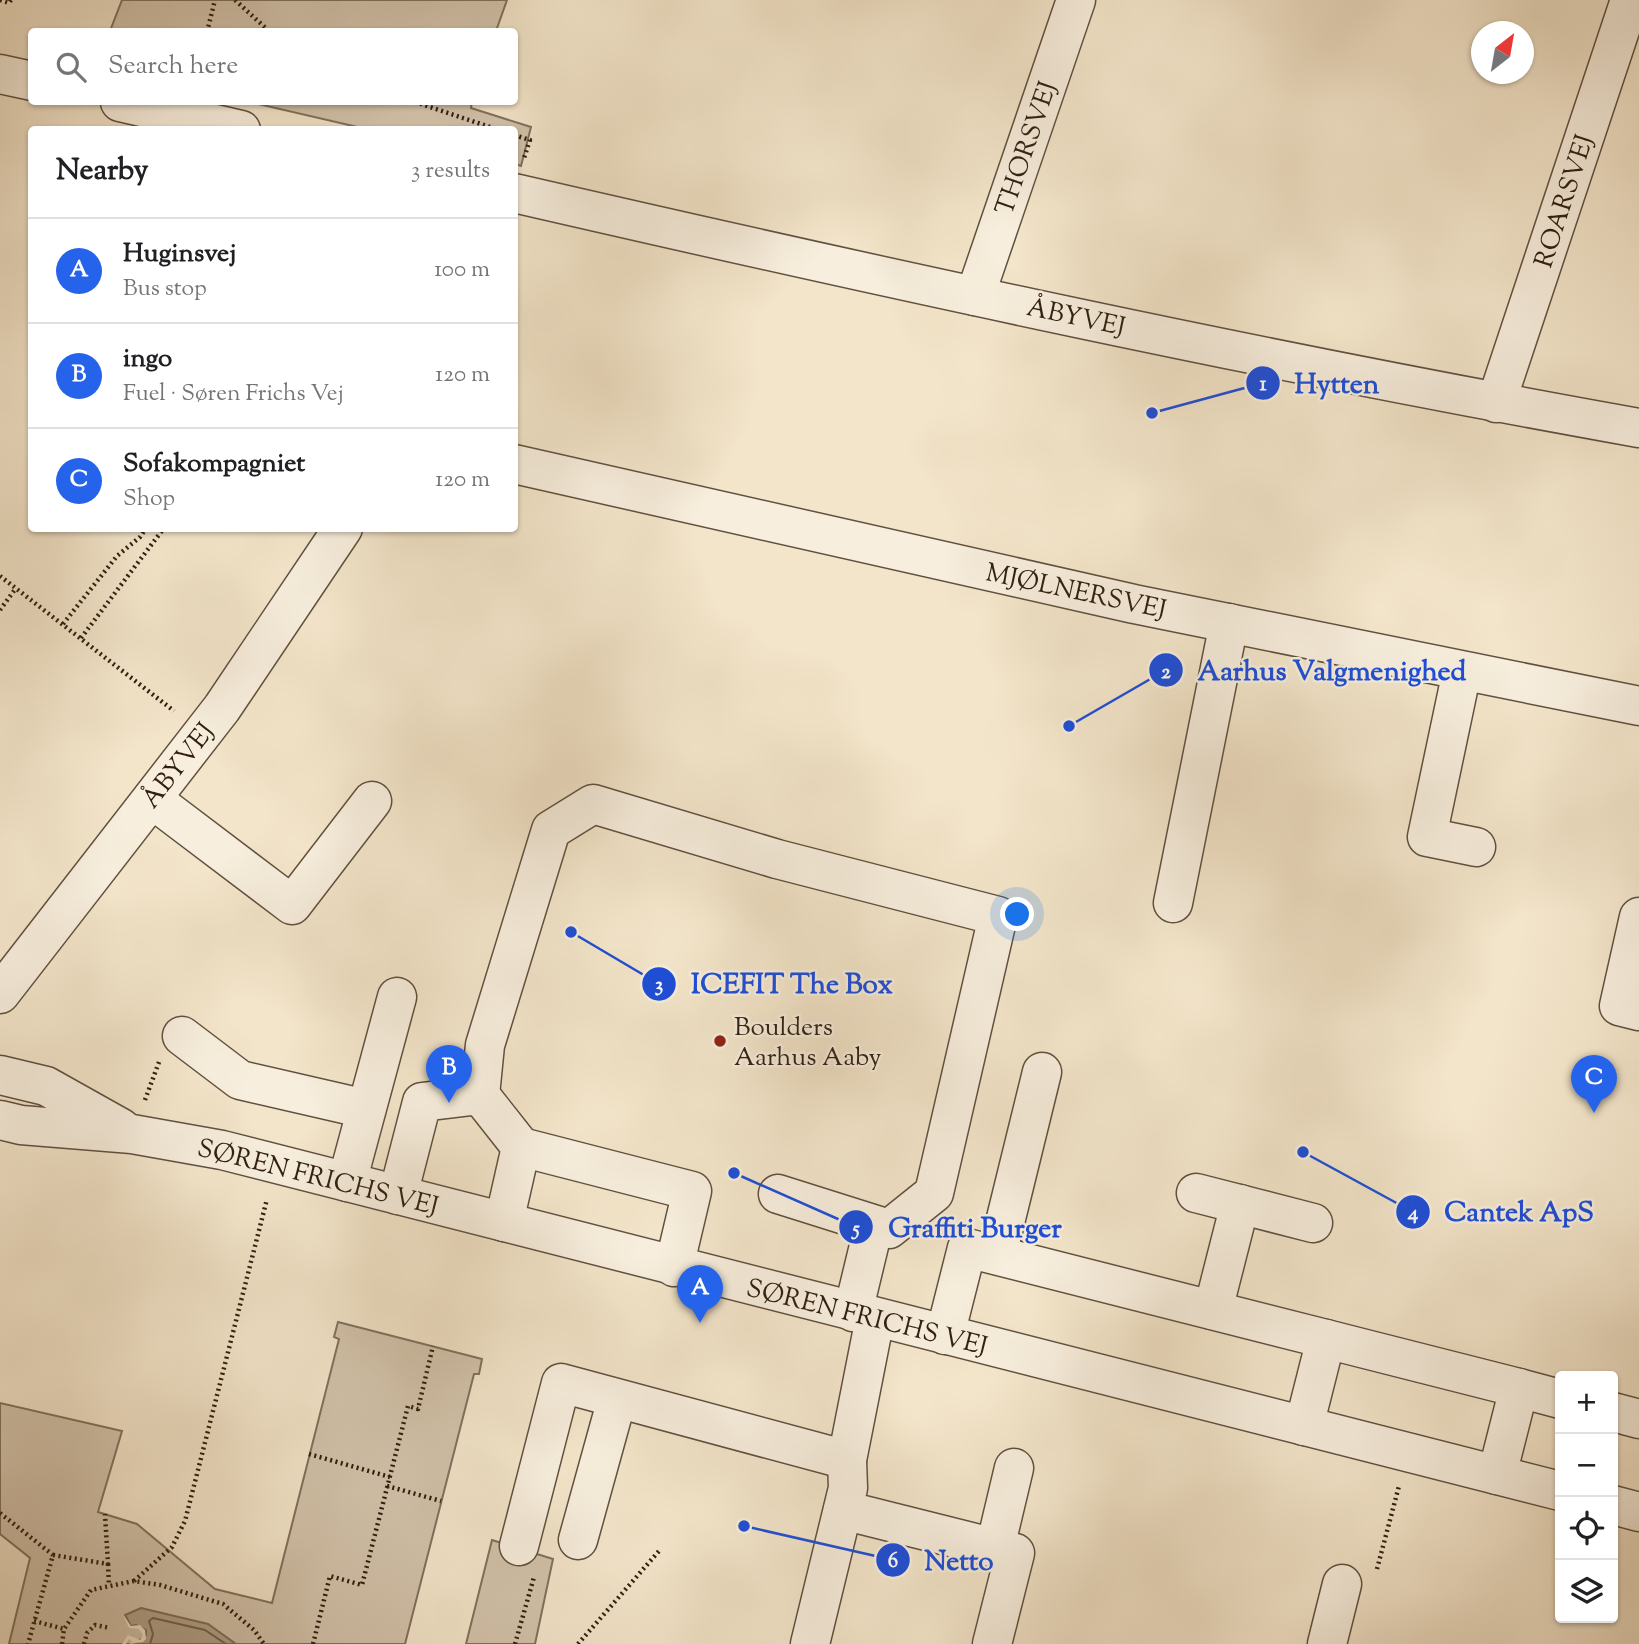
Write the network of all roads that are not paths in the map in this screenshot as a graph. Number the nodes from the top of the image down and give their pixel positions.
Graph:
1 (1076, 0) edge
2 (1630, 0) edge
3 (0, 74) edge
4 (28, 80) edge
5 (133, 105) edge
6 (224, 126) edge
7 (518, 194) edge
8 (975, 296) junction
9 (1496, 403) junction
10 (1639, 428) edge
11 (518, 465) edge
12 (340, 532) edge
13 (1229, 623) junction
14 (1462, 671) junction
15 (1639, 706) edge
16 (152, 799) junction
17 (372, 801) dead end
18 (1476, 847) dead end
19 (1173, 903) dead end
20 (1639, 917) edge
21 (0, 994) edge
22 (397, 997) dead end
23 (1639, 1010) edge
24 (182, 1036) road end
25 (1042, 1072) dead end
26 (0, 1075) edge
27 (480, 1095) junction
28 (366, 1109) junction
29 (0, 1120) edge
30 (132, 1134) junction
31 (521, 1147) junction
32 (347, 1182) junction
33 (1196, 1193) dead end
34 (778, 1194) dead end
35 (398, 1195) junction
36 (1240, 1204) junction
37 (504, 1222) junction
38 (1313, 1223) dead end
39 (874, 1224) junction
40 (996, 1255) junction
41 (674, 1267) junction
42 (1213, 1310) junction
43 (864, 1315) junction
44 (945, 1335) junction
45 (1326, 1339) junction
46 (1519, 1388) junction
47 (1555, 1398) edge
48 (617, 1399) junction
49 (1618, 1413) edge
50 (1639, 1419) edge
51 (1304, 1426) junction
52 (847, 1460) junction
53 (1014, 1468) dead end
54 (1497, 1475) junction
55 (1555, 1491) edge
56 (1618, 1506) edge
57 (843, 1510) junction
58 (1639, 1512) edge
59 (578, 1540) dead end
60 (519, 1546) dead end
61 (1005, 1551) junction
62 (1342, 1584) road end
63 (810, 1644) edge
64 (992, 1644) edge
65 (1327, 1644) edge

1 - 8 street, THORSVEJ
2 - 9 street, ROARSVEJ
3 - 4 street
5 - 6 street
7 - 8 street, ÅBYVEJ
8 - 9 street, ÅBYVEJ
9 - 10 street, ÅBYVEJ
11 - 13 street, MJØLNERSVEJ
12 - 16 street, ÅBYVEJ
13 - 14 street, MJØLNERSVEJ
13 - 19 street
14 - 15 street, MJØLNERSVEJ
14 - 18 street
16 - 17 street
16 - 21 street, ÅBYVEJ
20 - 23 street
22 - 28 street
24 - 28 street
25 - 40 street
26 - 30 street, SØREN FRICHS VEJ
27 - 31 street
27 - 35 street
27 - 39 street
28 - 32 street
29 - 30 street, SØREN FRICHS VEJ
30 - 32 street, SØREN FRICHS VEJ
31 - 37 street
31 - 41 street
32 - 35 street, SØREN FRICHS VEJ
33 - 36 street
34 - 39 street
35 - 37 street, SØREN FRICHS VEJ
36 - 38 street
36 - 42 street
37 - 41 street, SØREN FRICHS VEJ
39 - 43 street
40 - 42 street
40 - 44 street
41 - 43 street, SØREN FRICHS VEJ
42 - 45 street
43 - 44 street, SØREN FRICHS VEJ
43 - 52 street
44 - 51 street, SØREN FRICHS VEJ
45 - 46 street
45 - 51 street
46 - 47 street
46 - 54 street
48 - 52 street
48 - 59 street
48 - 60 street
49 - 50 street
51 - 54 street, SØREN FRICHS VEJ
52 - 57 street
53 - 61 street
54 - 55 street, SØREN FRICHS VEJ
56 - 58 street
57 - 61 street
57 - 63 street
61 - 64 street
62 - 65 street

